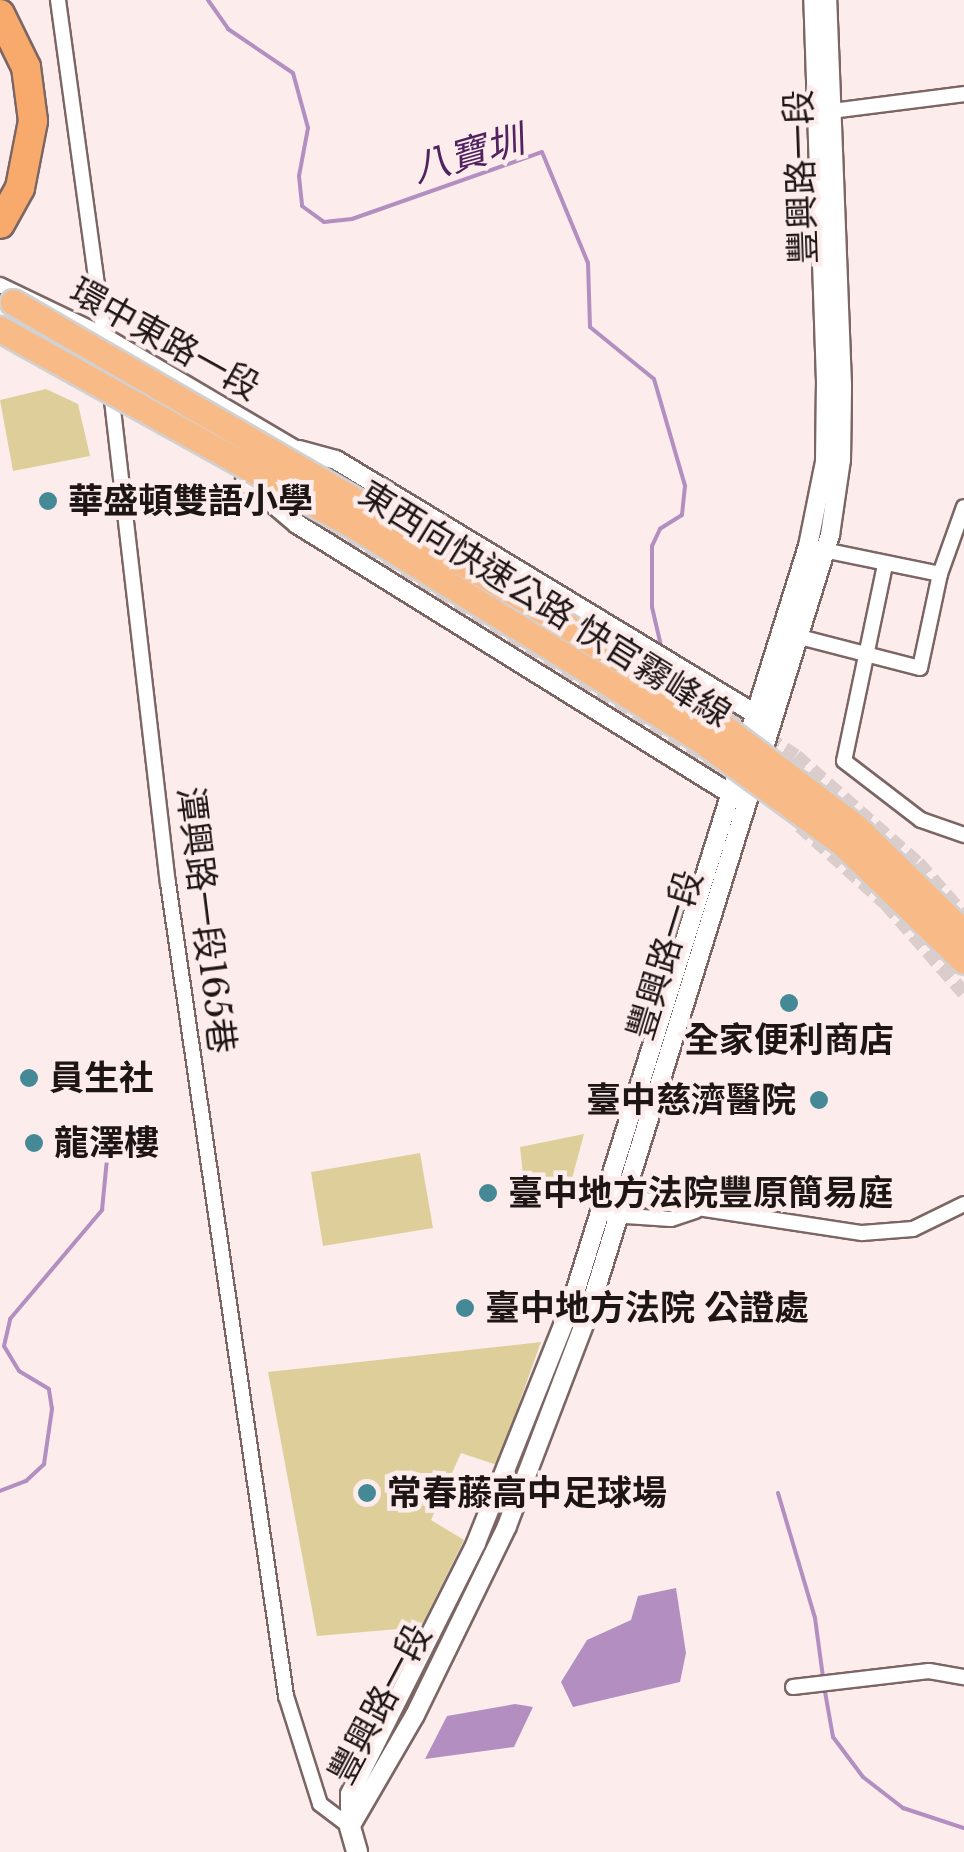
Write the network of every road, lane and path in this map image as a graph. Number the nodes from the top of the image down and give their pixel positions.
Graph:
1 (58, 0) edge
2 (814, 0) edge
3 (828, 0) edge
4 (0, 14) edge
5 (964, 94) edge
6 (824, 112) junction
7 (0, 224) edge
8 (4, 293) edge
9 (0, 329) edge
10 (104, 335) junction
11 (0, 342) edge
12 (113, 404) junction
13 (299, 450) joint
14 (245, 480) junction
15 (270, 494) tunnel mouth
16 (964, 507) edge
17 (816, 549) junction
18 (885, 565) junction
19 (940, 574) junction
20 (789, 634) junction
21 (866, 654) junction
22 (764, 719) junction
23 (738, 798) junction
24 (964, 835) edge
25 (964, 933) edge
26 (964, 961) edge
27 (614, 1195) junction
28 (964, 1204) edge
29 (696, 1211) junction
30 (609, 1214) junction
31 (964, 1677) edge
32 (792, 1687) dead end
33 (350, 1827) junction
34 (356, 1852) edge

1 - 10 street, 潭興路一段165巷
2 - 6 street, 豐興路一段
3 - 6 street, 豐興路一段
4 - 7 highway
5 - 6 street
6 - 17 street, 豐興路一段
8 - 10 street, 環中東路一段
8 - 25 highway, 東西向快速公路 快官霧峰線, bridge
9 - 26 highway, 東西向快速公路 快官霧峰線, bridge
10 - 12 street, 潭興路一段165巷
10 - 13 street, 環中東路一段
11 - 12 street
12 - 14 street
12 - 33 street, 潭興路一段165巷
13 - 22 street
14 - 15 street
14 - 23 street
16 - 19 street
17 - 18 street
17 - 20 street, 豐興路一段
18 - 19 street
18 - 21 street
19 - 21 street
20 - 21 street
20 - 22 street, 豐興路一段
21 - 24 street
22 - 23 street, 豐興路一段
23 - 27 street, 豐興路一段
27 - 29 street
27 - 30 street, 豐興路一段
28 - 29 street
29 - 30 street
30 - 33 street, 豐興路一段
31 - 32 street
33 - 34 main road

